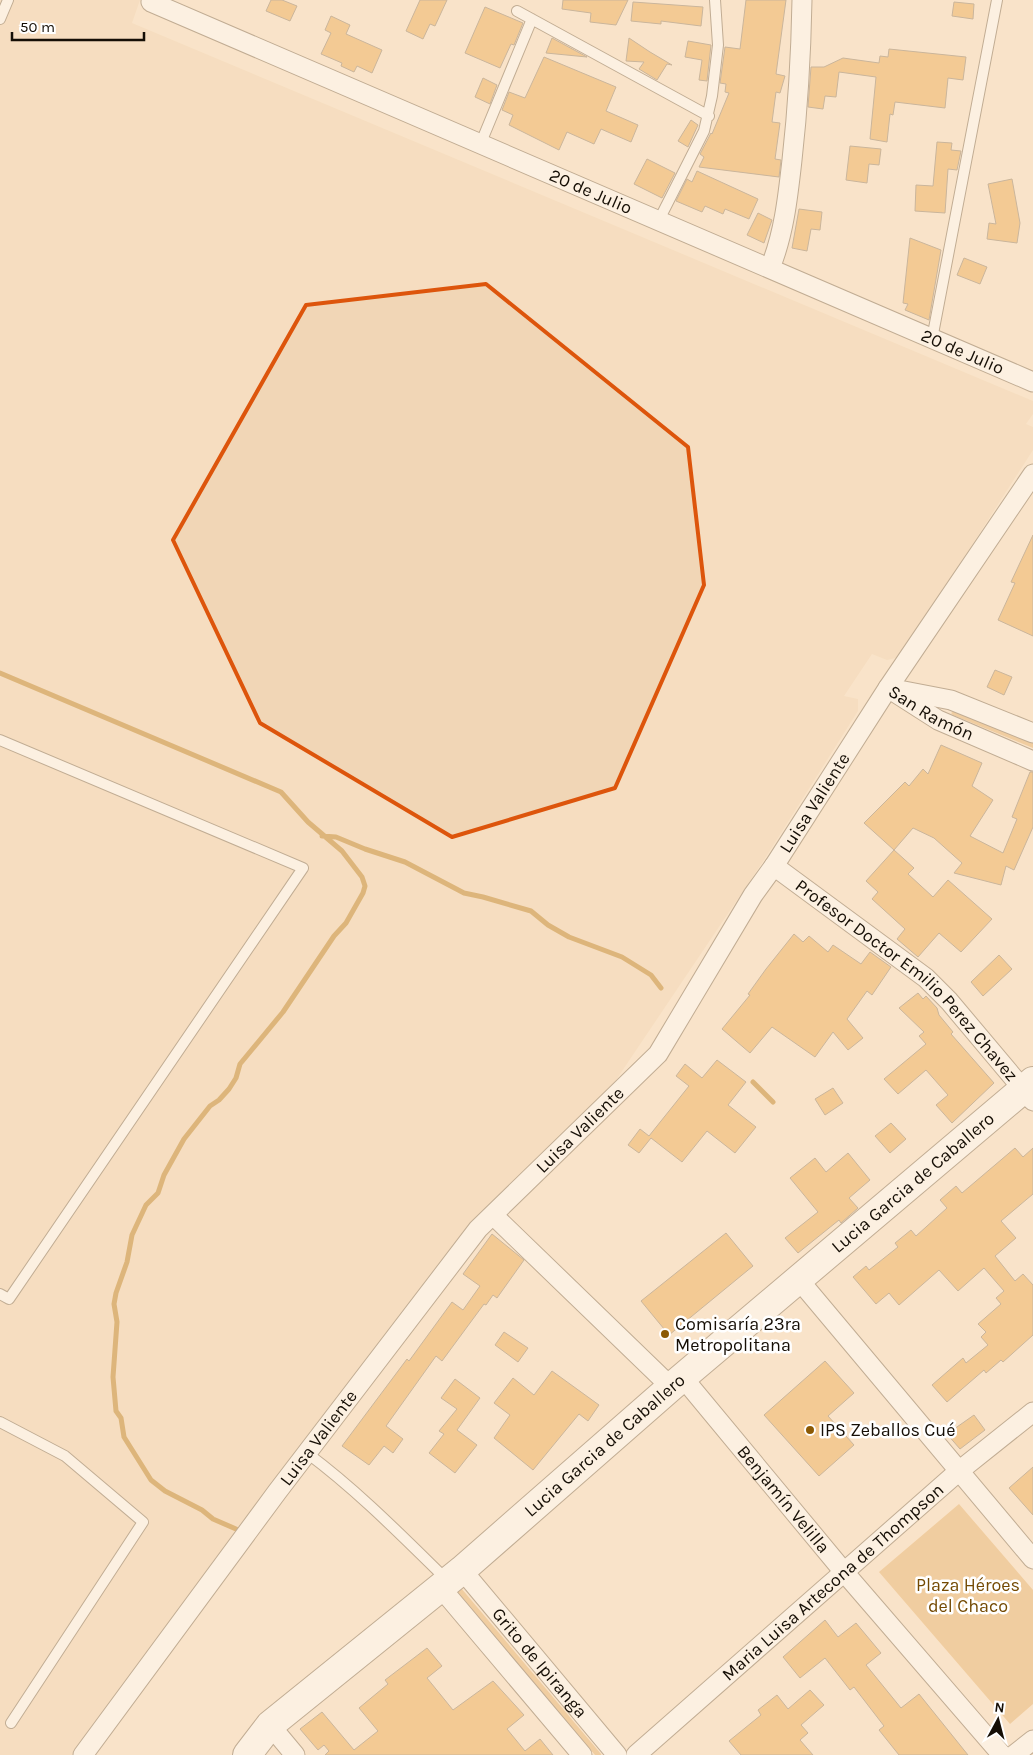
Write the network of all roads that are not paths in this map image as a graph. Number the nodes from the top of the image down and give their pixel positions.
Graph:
1 (8, 0) edge
2 (152, 0) edge
3 (715, 0) edge
4 (802, 0) edge
5 (997, 0) edge
6 (517, 11) dead end
7 (0, 19) edge
8 (532, 19) junction
9 (709, 116) junction
10 (480, 145) junction
11 (658, 222) junction
12 (770, 268) junction
13 (932, 339) junction
14 (1033, 382) edge
15 (1033, 474) edge
16 (888, 688) junction
17 (1033, 733) edge
18 (0, 740) edge
19 (1033, 761) edge
20 (774, 866) junction
21 (1030, 1091) edge
22 (493, 1215) junction
23 (799, 1280) junction
24 (0, 1294) edge
25 (678, 1383) junction
26 (1033, 1412) edge
27 (0, 1422) edge
28 (307, 1453) junction
29 (959, 1471) junction
30 (1033, 1559) edge
31 (844, 1572) junction
32 (451, 1580) junction
33 (11, 1723) dead end
34 (270, 1725) junction
35 (1033, 1740) edge
36 (83, 1755) edge
37 (248, 1755) edge
38 (295, 1755) edge
39 (582, 1755) edge
40 (617, 1755) edge
41 (636, 1755) edge
42 (1002, 1755) edge
43 (1014, 1755) edge

1 - 7 lane
2 - 10 street, 20 de Julio
3 - 9 lane
4 - 12 street
5 - 13 lane
6 - 8 lane
8 - 9 lane
8 - 10 lane
9 - 11 lane
10 - 11 street, 20 de Julio
11 - 12 street, 20 de Julio
12 - 13 street, 20 de Julio
13 - 14 street, 20 de Julio
15 - 16 street, Luisa Valiente
16 - 17 street, San Ramón
16 - 19 street, San Ramón
16 - 20 street, Luisa Valiente
18 - 24 lane
20 - 21 street, Profesor Doctor Emilio Perez Chavez
20 - 22 street, Luisa Valiente
21 - 23 street, Lucia Garcia de Caballero
22 - 25 street, Benjamín Velilla
22 - 28 street, Luisa Valiente
23 - 25 street, Lucia Garcia de Caballero
23 - 29 street
25 - 31 street, Benjamín Velilla
25 - 32 street, Lucia Garcia de Caballero
26 - 29 street, Maria Luisa Artecona de Thompson
27 - 33 lane
28 - 32 lane
28 - 36 street, Luisa Valiente
29 - 30 street
29 - 31 street, Maria Luisa Artecona de Thompson
31 - 41 street, Maria Luisa Artecona de Thompson
31 - 42 street, Benjamín Velilla
32 - 34 street, Lucia Garcia de Caballero
32 - 39 street, Grito de Ipiranga
32 - 40 street, Grito de Ipiranga
34 - 37 street, Lucia Garcia de Caballero
34 - 38 street
35 - 43 street

